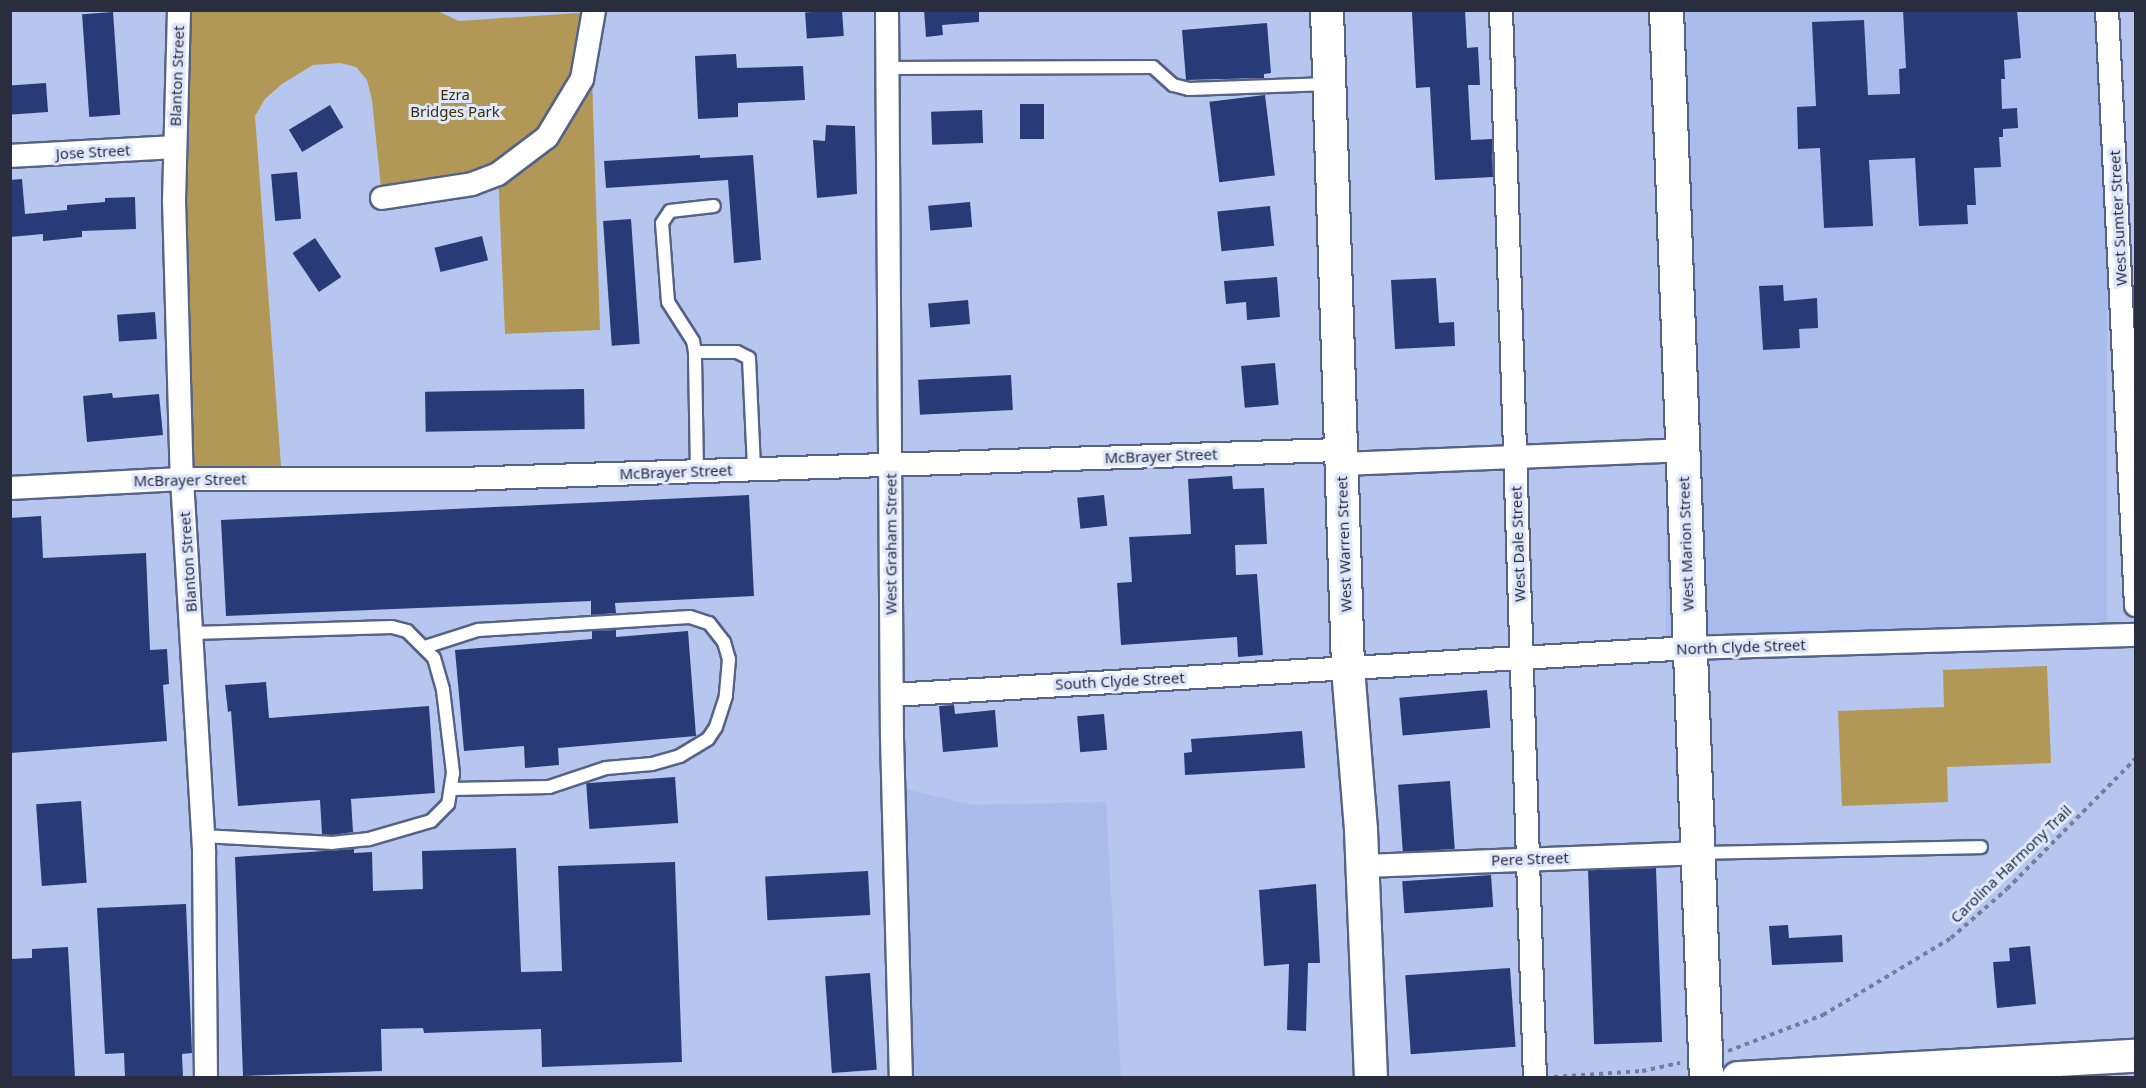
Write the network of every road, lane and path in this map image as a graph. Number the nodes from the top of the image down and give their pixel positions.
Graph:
1 (179, 10) edge
2 (594, 10) edge
3 (887, 10) edge
4 (1327, 10) edge
5 (1501, 10) edge
6 (1666, 10) edge
7 (2107, 10) edge
8 (888, 68) junction
9 (1329, 84) junction
10 (175, 147) junction
11 (10, 156) edge
12 (382, 198) dead end
13 (714, 206) dead end
14 (2128, 252) edge
15 (695, 352) junction
16 (1683, 450) junction
17 (1341, 457) junction
18 (1515, 457) junction
19 (890, 465) junction
20 (754, 470) junction
21 (697, 471) junction
22 (182, 479) junction
23 (10, 488) edge
24 (2136, 605) edge
25 (193, 633) junction
26 (2136, 635) edge
27 (425, 647) junction
28 (1690, 648) junction
29 (1521, 658) junction
30 (1348, 668) junction
31 (892, 695) junction
32 (2136, 758) edge
33 (452, 789) junction
34 (203, 836) junction
35 (1981, 847) dead end
36 (1698, 853) junction
37 (1528, 859) junction
38 (1363, 866) junction
39 (2136, 1056) edge
40 (1706, 1068) edge
41 (2031, 1070) edge
42 (1944, 1073) edge
43 (1897, 1074) edge
44 (206, 1077) edge
45 (901, 1077) edge
46 (1371, 1077) edge
47 (1535, 1077) edge
48 (1553, 1077) edge
49 (1738, 1077) edge

1 - 10 street, Blanton Street
2 - 12 street
3 - 8 street, West Graham Street
4 - 9 main road, West Warren Street
5 - 18 street, West Dale Street
6 - 16 main road, West Marion Street
7 - 14 street, West Sumter Street
8 - 9 lane
8 - 19 street, West Graham Street
9 - 17 main road, West Warren Street
10 - 11 street, Jose Street
10 - 22 street, Blanton Street
13 - 15 lane
14 - 24 street, West Sumter Street
15 - 20 lane
15 - 21 lane
16 - 18 street, McBrayer Street
16 - 28 main road, West Marion Street
17 - 18 street, McBrayer Street
17 - 19 street, McBrayer Street
17 - 30 main road, West Warren Street
18 - 29 street, West Dale Street
19 - 20 street, McBrayer Street
19 - 31 street, West Graham Street
20 - 21 street, McBrayer Street
21 - 22 street, McBrayer Street
22 - 23 street, McBrayer Street
22 - 25 street, Blanton Street
25 - 27 lane
25 - 34 street, Blanton Street
26 - 28 street, North Clyde Street
27 - 33 lane
27 - 33 lane
28 - 29 street, North Clyde Street
28 - 36 main road, West Marion Street
29 - 30 street, North Clyde Street
29 - 37 street, West Dale Street
30 - 31 street, South Clyde Street
30 - 38 main road, West Warren Street
31 - 45 street, West Graham Street
32 - 40 path, Carolina Harmony Trail
33 - 34 lane
34 - 44 street, Blanton Street
35 - 36 lane
36 - 37 street, Pere Street
36 - 40 main road, West Marion Street
37 - 38 street, Pere Street
37 - 47 street, West Dale Street
38 - 46 main road, West Warren Street
39 - 41 main road
40 - 48 path, Carolina Harmony Trail
41 - 42 main road
42 - 43 main road
43 - 49 main road

